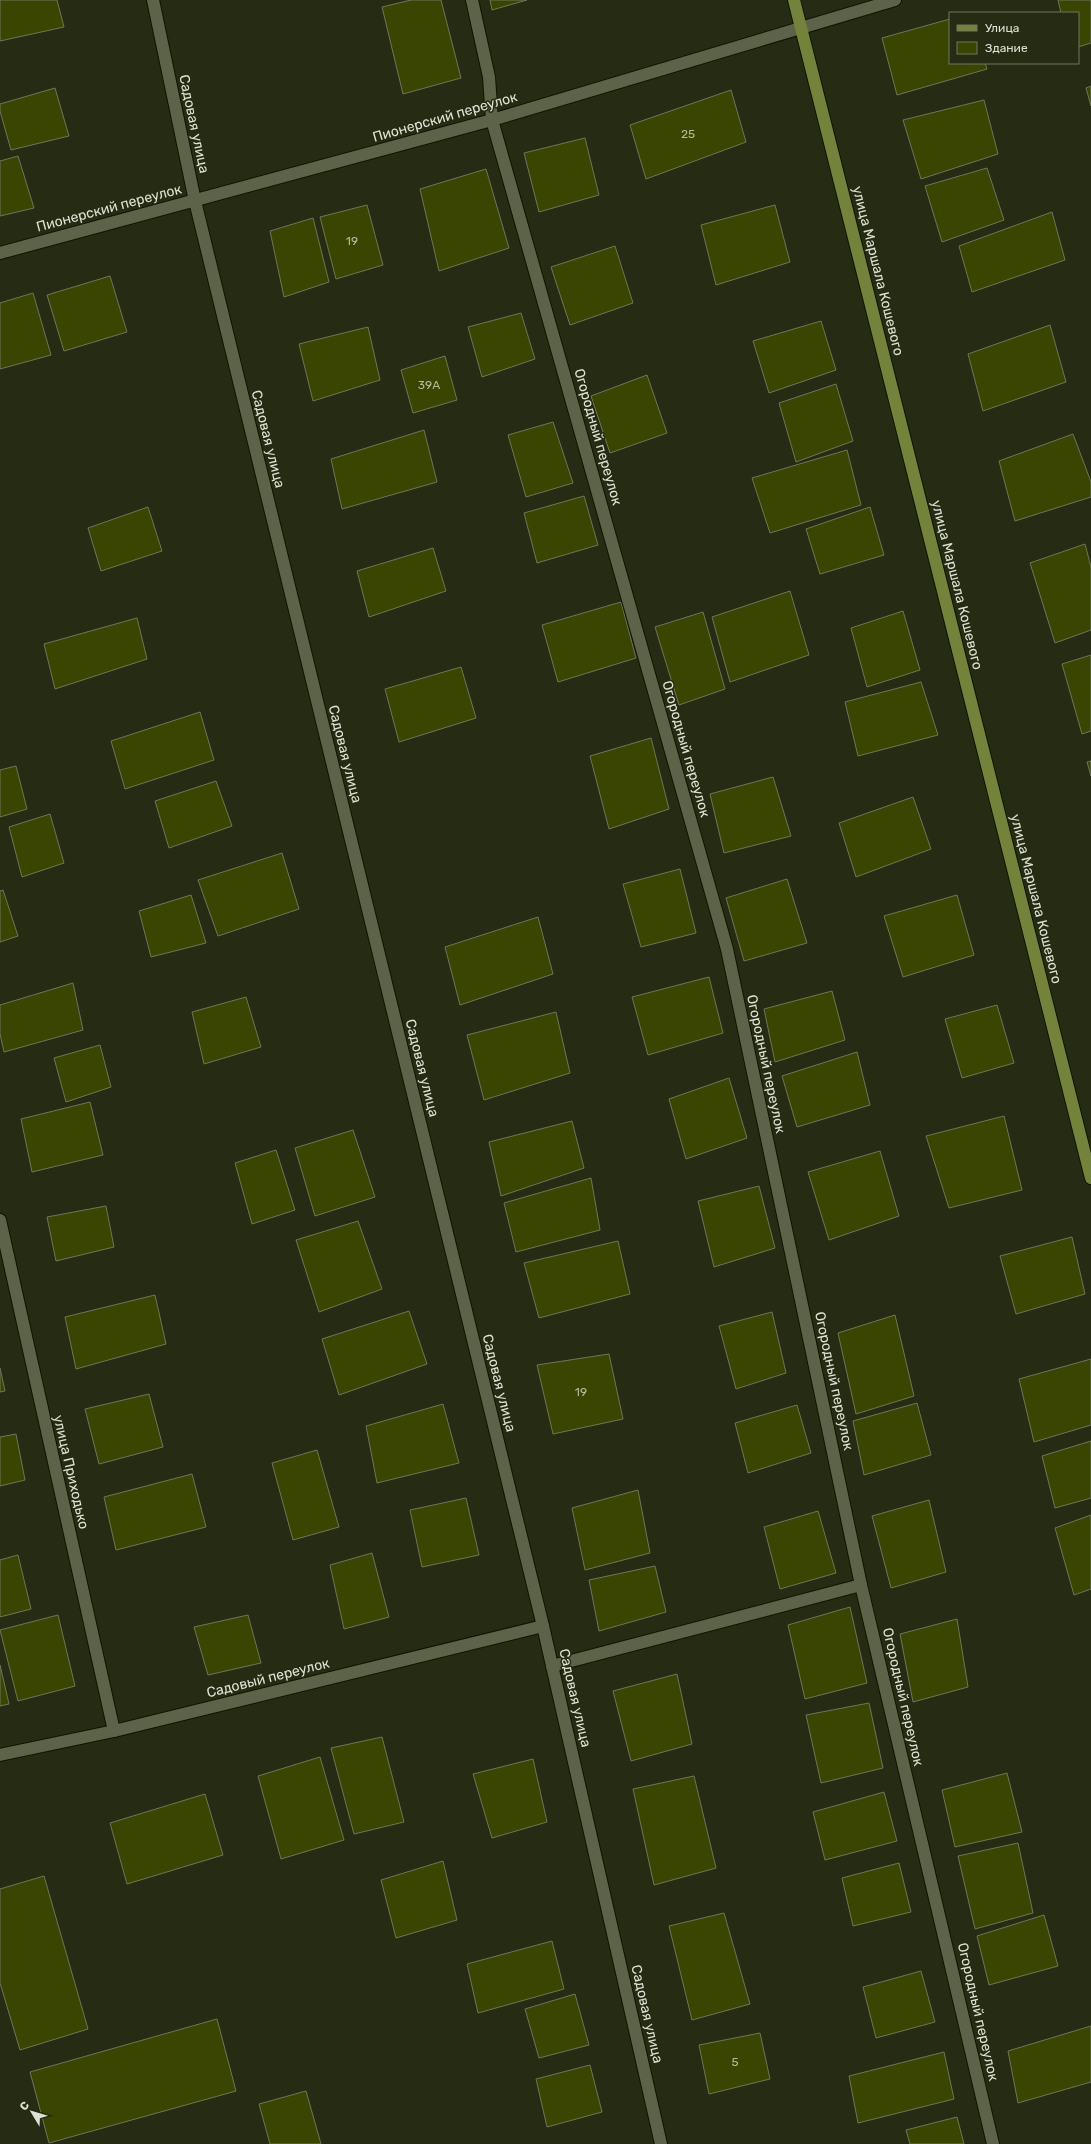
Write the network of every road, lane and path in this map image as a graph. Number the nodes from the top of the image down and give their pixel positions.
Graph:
1 (153, 0) edge
2 (472, 0) edge
3 (794, 0) edge
4 (894, 0) edge
5 (801, 27) junction
6 (492, 120) junction
7 (195, 201) junction
8 (0, 253) edge
9 (1091, 1178) edge
10 (0, 1220) edge
11 (861, 1585) junction
12 (543, 1626) junction
13 (552, 1666) junction
14 (114, 1731) junction
15 (0, 1755) edge
16 (661, 2144) edge
17 (993, 2144) edge

1 - 7 street, Садовая улица
2 - 6 street, Огородный переулок
3 - 5 main road, улица Маршала Кошевого
4 - 5 street, Пионерский переулок
5 - 6 street, Пионерский переулок
5 - 9 main road, улица Маршала Кошевого
6 - 7 street, Пионерский переулок
6 - 11 street, Огородный переулок
7 - 8 street, Пионерский переулок
7 - 12 street, Садовая улица
10 - 14 street, улица Приходько
11 - 13 street
11 - 17 street, Огородный переулок
12 - 13 street, Садовая улица
12 - 14 street, Садовый переулок
13 - 16 street, Садовая улица
14 - 15 street, Садовый переулок

